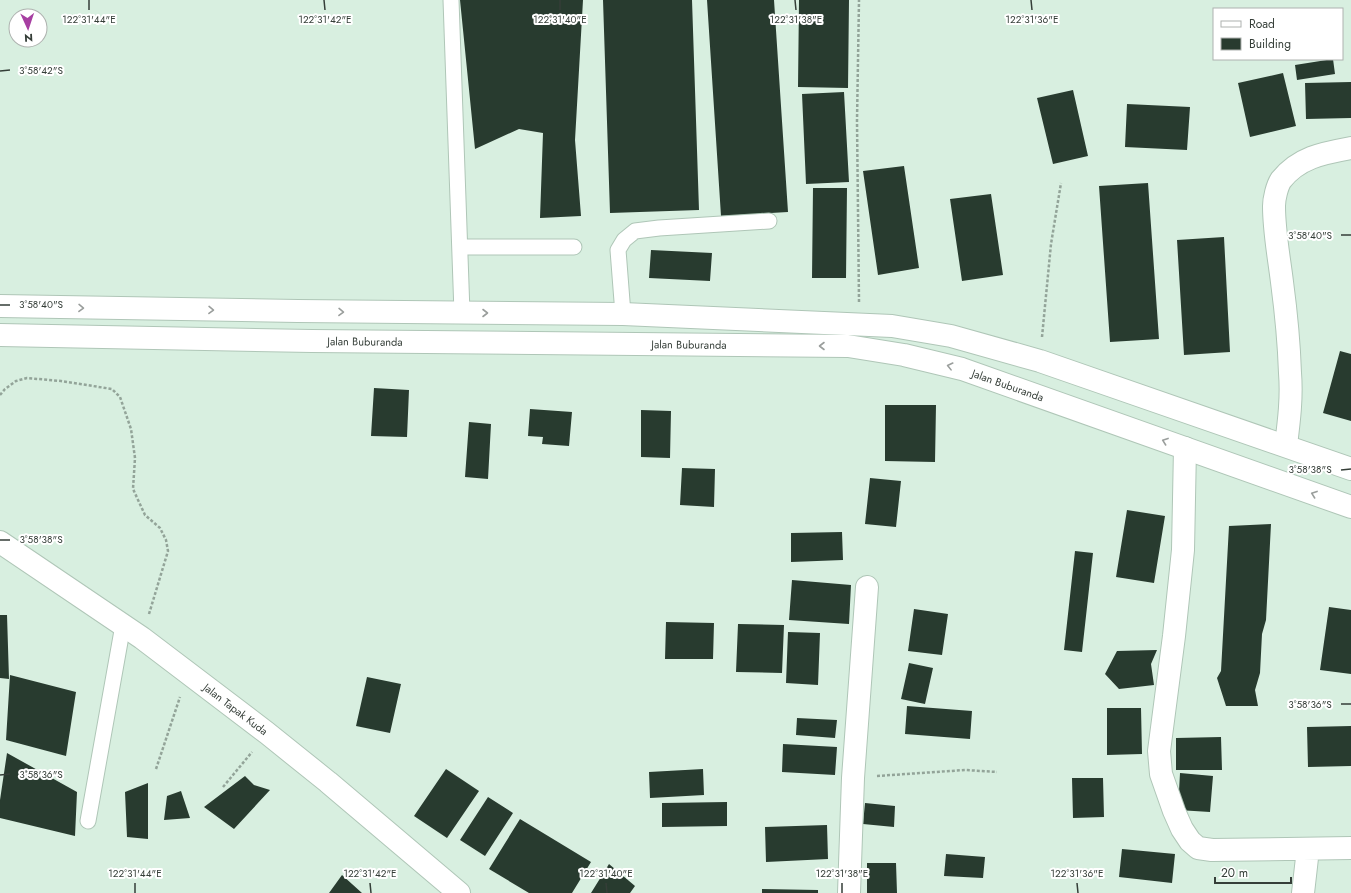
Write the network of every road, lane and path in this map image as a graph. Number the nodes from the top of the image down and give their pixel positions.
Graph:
1 (451, 0) edge
2 (859, 0) edge
3 (1351, 148) edge
4 (1061, 183) dead end
5 (769, 221) dead end
6 (574, 247) dead end
7 (461, 248) junction
8 (0, 306) edge
9 (462, 313) junction
10 (623, 314) junction
11 (859, 324) junction
12 (0, 335) edge
13 (1040, 361) junction
14 (0, 395) edge
15 (1286, 445) junction
16 (1186, 448) junction
17 (1351, 468) edge
18 (1351, 507) edge
19 (0, 542) edge
20 (867, 587) dead end
21 (123, 625) junction
22 (142, 638) junction
23 (188, 672) junction
24 (267, 733) junction
25 (156, 769) dead end
26 (997, 772) dead end
27 (853, 778) junction
28 (223, 787) dead end
29 (88, 821) dead end
30 (1351, 848) edge
31 (1308, 849) junction
32 (459, 893) edge
33 (849, 893) edge
34 (1303, 893) edge

1 - 7 lane
2 - 11 path
3 - 15 street
4 - 13 path
5 - 10 lane
6 - 7 lane
7 - 9 lane
8 -> 9 street
9 -> 10 street
10 - 11 street
11 - 13 street
16 -> 12 street, Jalan Buburanda
13 - 15 street
14 - 22 path
15 - 17 street
18 -> 16 street, Jalan Buburanda
16 - 31 street
19 - 21 street, Jalan Tapak Kuda
20 - 27 street
21 - 22 street, Jalan Tapak Kuda
21 - 29 lane
22 - 23 street, Jalan Tapak Kuda
23 - 24 street, Jalan Tapak Kuda
23 - 25 path
24 - 28 path
24 - 32 street, Jalan Tapak Kuda
26 - 27 path
27 - 33 street
30 - 31 street
31 - 34 street

